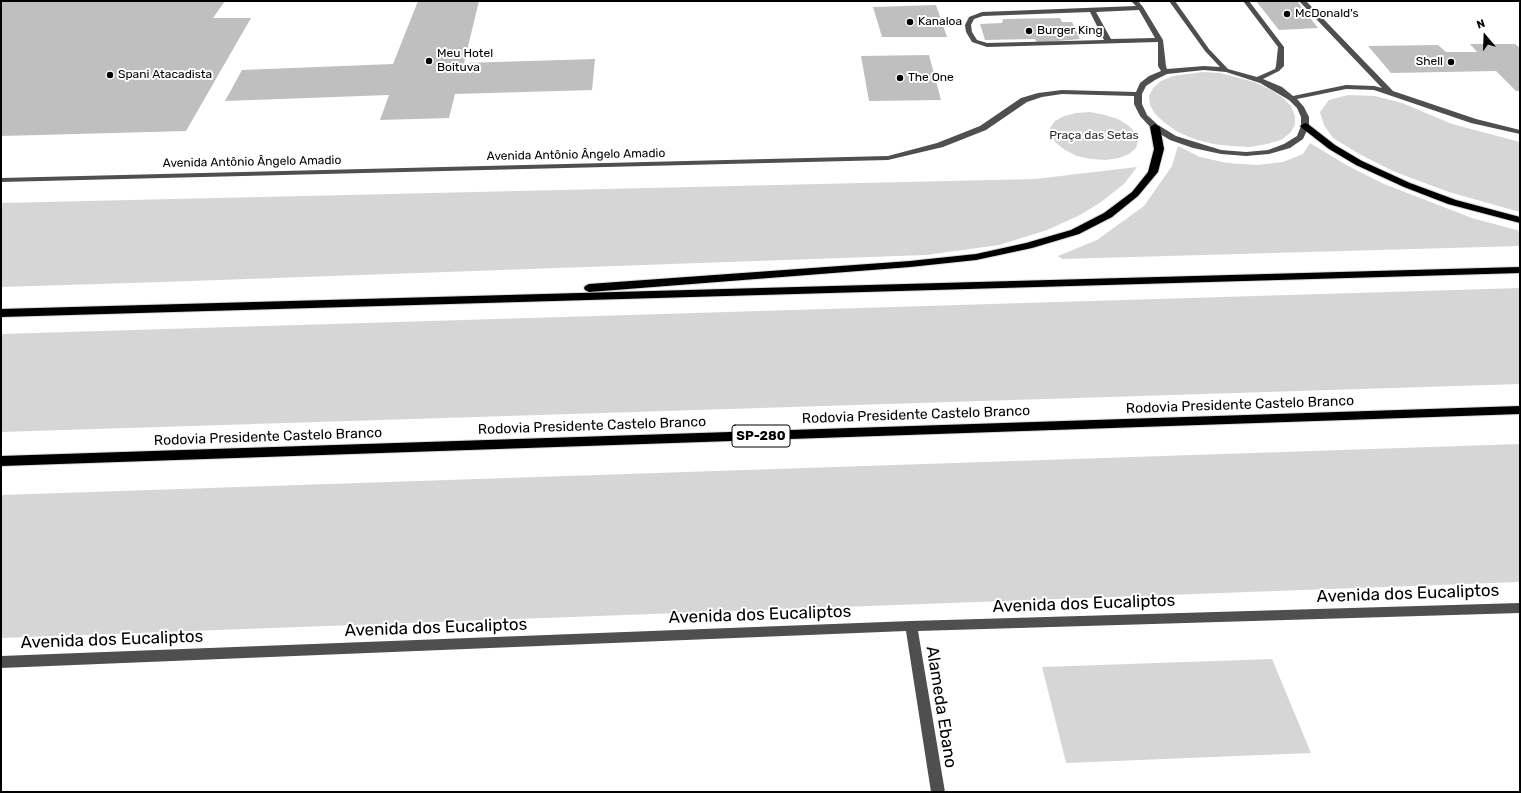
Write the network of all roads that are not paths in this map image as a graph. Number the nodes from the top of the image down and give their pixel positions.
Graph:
1 (1134, 1) edge
2 (1172, 1) edge
3 (1246, 1) edge
4 (1302, 1) edge
5 (1141, 8) junction
6 (1092, 10) junction
7 (1160, 40) junction
8 (1109, 42) junction
9 (1226, 70) junction
10 (1165, 72) junction
11 (1257, 79) junction
12 (1390, 92) junction
13 (1138, 94) junction
14 (1292, 98) junction
15 (1306, 126) junction
16 (1155, 127) junction
17 (1520, 132) edge
18 (1, 180) edge
19 (1520, 220) edge
20 (1520, 270) edge
21 (422, 300) junction
22 (1, 313) edge
23 (1520, 410) edge
24 (1, 461) edge
25 (1520, 608) edge
26 (911, 626) junction
27 (1, 662) edge
28 (938, 792) edge

1 - 5 street
2 - 9 street
3 - 11 street
4 - 12 street
5 - 6 street
5 - 7 street
6 - 8 street
6 - 8 street
7 - 8 street
7 - 10 street
9 - 10 street
9 - 11 street
10 - 13 street
11 - 14 street
12 - 14 street
12 - 17 street
13 - 16 street
13 - 18 street, Avenida Antônio Ângelo Amadio
14 - 15 street
15 - 16 street
15 - 19 highway
16 - 21 highway
20 - 21 highway
21 - 22 highway
23 - 24 highway, Rodovia Presidente Castelo Branco / SP-280
25 - 26 street, Avenida dos Eucaliptos
26 - 27 street, Avenida dos Eucaliptos
26 - 28 street, Alameda Ebano

